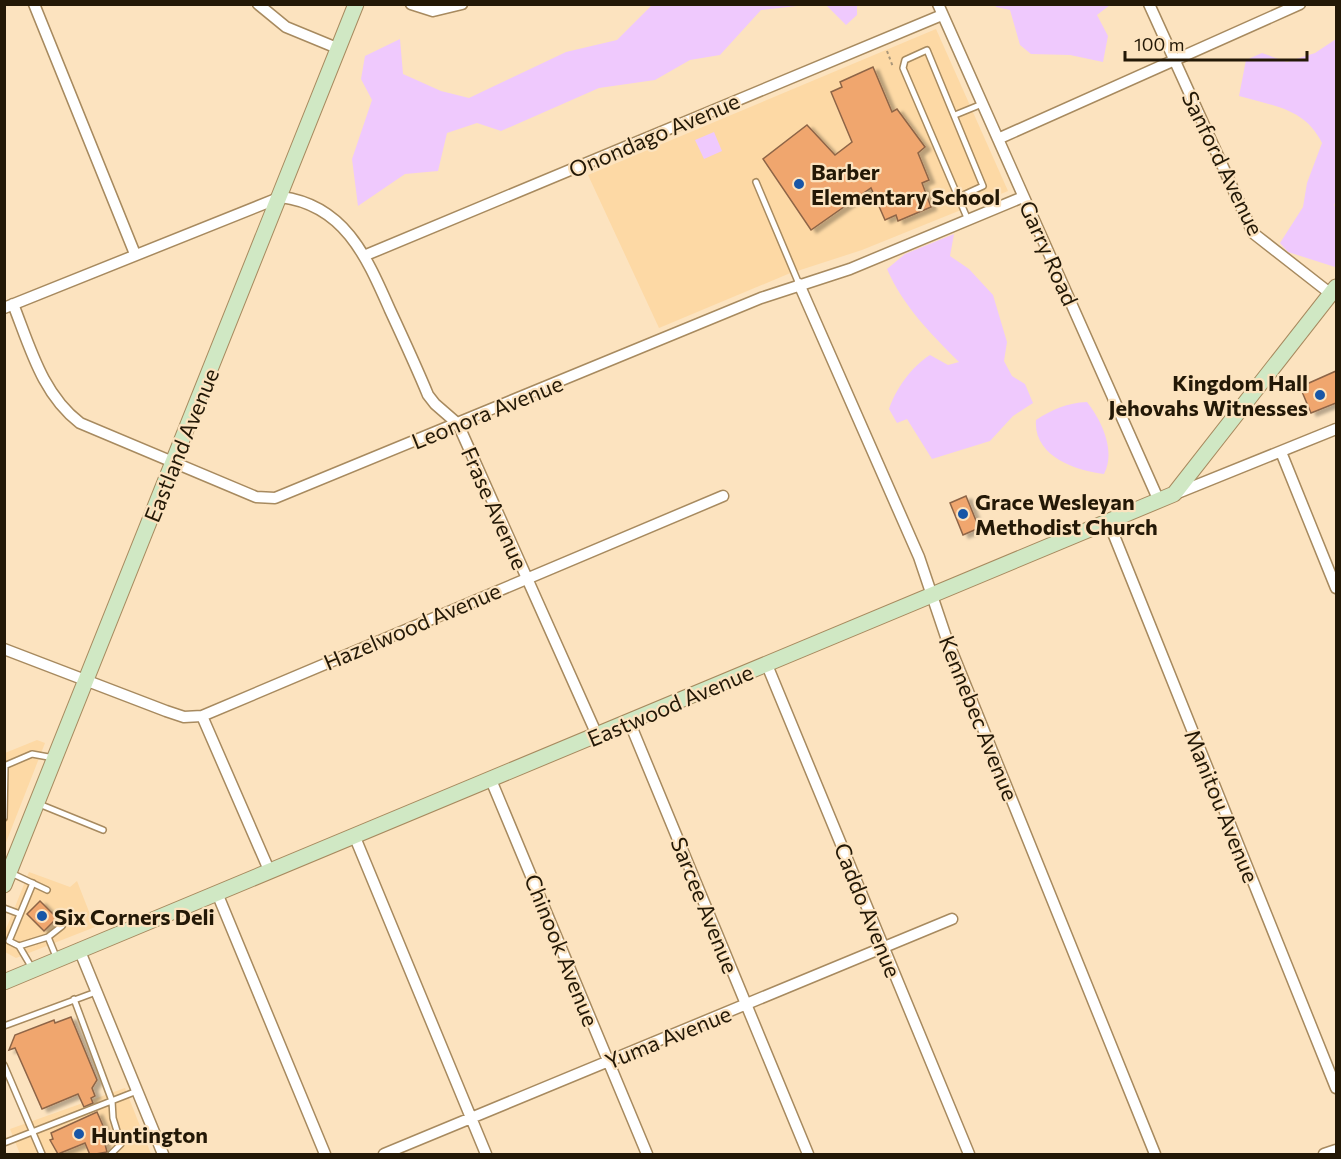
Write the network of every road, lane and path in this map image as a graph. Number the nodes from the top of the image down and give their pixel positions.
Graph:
1 (34, 4) edge
2 (258, 4) edge
3 (356, 4) edge
4 (411, 4) edge
5 (462, 4) edge
6 (1149, 4) edge
7 (1300, 4) edge
8 (940, 10) edge
9 (337, 48) junction
10 (887, 51) dead end
11 (890, 58) dead end
12 (1174, 60) junction
13 (983, 103) junction
14 (955, 115) junction
15 (1000, 138) junction
16 (756, 182) dead end
17 (281, 197) junction
18 (958, 197) junction
19 (1023, 197) junction
20 (968, 220) junction
21 (135, 254) junction
22 (366, 255) junction
23 (799, 284) junction
24 (1334, 290) edge
25 (9, 306) edge
26 (458, 424) junction
27 (1336, 429) edge
28 (1281, 452) junction
29 (174, 462) junction
30 (1174, 494) junction
31 (723, 496) dead end
32 (1159, 501) junction
33 (1109, 523) junction
34 (526, 577) junction
35 (1336, 588) edge
36 (932, 596) junction
37 (4, 649) edge
38 (768, 665) junction
39 (84, 681) junction
40 (202, 716) junction
41 (629, 722) junction
42 (597, 735) junction
43 (55, 758) junction
44 (5, 766) edge
45 (491, 780) junction
46 (37, 803) junction
47 (5, 818) edge
48 (103, 830) dead end
49 (354, 835) junction
50 (268, 870) junction
51 (8, 872) edge
52 (33, 883) junction
53 (47, 890) dead end
54 (217, 893) junction
55 (4, 908) edge
56 (20, 914) junction
57 (952, 919) dead end
58 (62, 926) dead end
59 (48, 937) junction
60 (7, 940) edge
61 (20, 946) junction
62 (884, 947) junction
63 (79, 950) junction
64 (57, 959) junction
65 (32, 969) junction
66 (4, 982) edge
67 (96, 992) junction
68 (74, 999) junction
69 (746, 1005) junction
70 (4, 1026) edge
71 (609, 1061) junction
72 (4, 1065) edge
73 (1336, 1088) edge
74 (137, 1091) junction
75 (112, 1101) junction
76 (472, 1118) junction
77 (33, 1132) junction
78 (4, 1143) edge
79 (1336, 1150) edge
80 (42, 1155) edge
81 (111, 1155) edge
82 (164, 1155) edge
83 (325, 1155) edge
84 (384, 1155) edge
85 (486, 1155) edge
86 (646, 1155) edge
87 (808, 1155) edge
88 (969, 1155) edge
89 (1155, 1155) edge
90 (1324, 1155) edge

1 - 21 street
2 - 9 street
3 - 9 street, Eastland Avenue
4 - 5 street
6 - 12 street, Sanford Avenue
7 - 12 street
8 - 13 street, Garry Road
8 - 22 street, Onondago Avenue
9 - 17 street, Eastland Avenue
10 - 11 path
12 - 15 street
12 - 24 street, Sanford Avenue
13 - 14 lane
13 - 15 street, Garry Road
14 - 18 lane
14 - 18 lane
15 - 19 street, Garry Road
16 - 23 lane
17 - 21 street
17 - 22 street, Frase Avenue
17 - 29 street, Eastland Avenue
18 - 20 lane
19 - 20 street, Leonora Avenue
19 - 32 street, Garry Road
20 - 23 street, Leonora Avenue
21 - 25 street
22 - 26 street, Frase Avenue
23 - 26 street, Leonora Avenue
23 - 36 street, Kennebec Avenue
24 - 30 street
25 - 29 street, Leonora Avenue
26 - 29 street, Leonora Avenue
26 - 34 street, Frase Avenue
27 - 28 street, Eastwood Avenue
28 - 30 street, Eastwood Avenue
28 - 35 street
29 - 39 street, Eastland Avenue
30 - 32 street, Eastwood Avenue
31 - 34 street, Hazelwood Avenue
32 - 33 street, Eastwood Avenue
33 - 36 street, Eastwood Avenue
33 - 73 street, Manitou Avenue
34 - 40 street, Hazelwood Avenue
34 - 42 street, Frase Avenue
36 - 38 street, Eastwood Avenue
36 - 89 street, Kennebec Avenue
37 - 39 street
38 - 41 street, Eastwood Avenue
38 - 62 street, Caddo Avenue
39 - 40 street
39 - 43 street, Eastland Avenue
40 - 50 street
41 - 42 street, Eastwood Avenue
41 - 69 street, Sarcee Avenue
42 - 45 street, Eastwood Avenue
43 - 44 lane
43 - 46 street, Eastland Avenue
44 - 47 lane
45 - 49 street, Eastwood Avenue
45 - 71 street, Chinook Avenue
46 - 48 lane
46 - 51 street, Eastland Avenue
49 - 50 street, Eastwood Avenue
49 - 76 street
50 - 54 street, Eastwood Avenue
51 - 52 lane
52 - 53 lane
52 - 56 lane
54 - 63 street, Eastwood Avenue
54 - 83 street
55 - 56 lane
56 - 60 lane
57 - 62 street, Yuma Avenue
58 - 59 lane
59 - 61 lane
59 - 64 lane
60 - 61 lane
61 - 65 lane
62 - 69 street, Yuma Avenue
62 - 88 street, Caddo Avenue
63 - 64 street, Eastwood Avenue
63 - 67 street
64 - 65 street, Eastwood Avenue
65 - 66 street, Eastwood Avenue
67 - 68 lane
67 - 74 street
68 - 70 lane
68 - 75 lane
69 - 71 street, Yuma Avenue
69 - 87 street, Sarcee Avenue
71 - 76 street, Yuma Avenue
71 - 86 street, Chinook Avenue
72 - 77 lane
74 - 75 lane
74 - 82 street
75 - 77 lane
75 - 81 lane
76 - 84 street, Yuma Avenue
76 - 85 street
77 - 78 lane
77 - 80 lane
79 - 90 street

